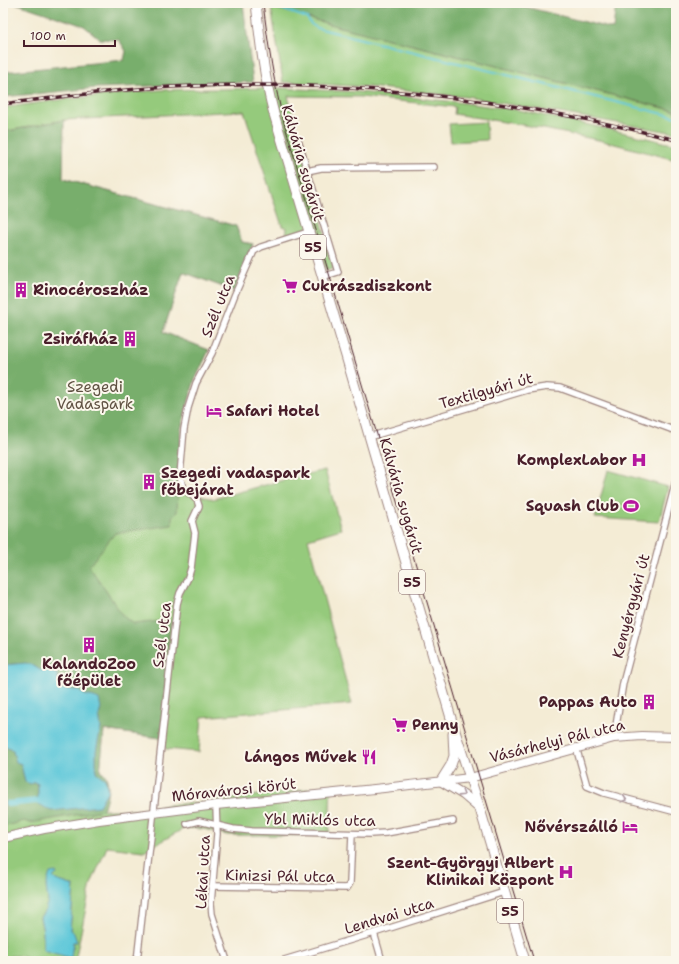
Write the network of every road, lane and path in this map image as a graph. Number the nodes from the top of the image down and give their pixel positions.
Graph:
1 (256, 3) edge
2 (298, 140) dead end
3 (434, 167) dead end
4 (307, 172) junction
5 (308, 232) junction
6 (322, 277) junction
7 (676, 431) edge
8 (369, 437) junction
9 (676, 481) edge
10 (453, 725) junction
11 (676, 737) edge
12 (614, 738) junction
13 (576, 747) junction
14 (470, 778) junction
15 (441, 781) junction
16 (216, 806) junction
17 (480, 809) junction
18 (676, 812) edge
19 (153, 813) junction
20 (453, 821) dead end
21 (187, 824) dead end
22 (218, 826) junction
23 (352, 834) junction
24 (3, 838) edge
25 (212, 886) junction
26 (504, 892) junction
27 (374, 934) junction
28 (290, 960) edge
29 (137, 961) edge
30 (227, 961) edge
31 (281, 961) edge
32 (382, 961) edge
33 (525, 961) edge

1 - 5 main road, Kálvária sugárút / 55
2 - 4 street, Kálvária sugárút
3 - 4 street
4 - 6 street, Kálvária sugárút
5 - 6 main road, Kálvária sugárút / 55
5 - 19 street, Szél utca
6 - 8 main road, Kálvária sugárút / 55
7 - 8 street, Textilgyári út
8 - 10 main road, Kálvária sugárút / 55
9 - 12 street, Kenyérgyári út
10 - 14 main road, Kálvária sugárút / 55
10 - 15 main road
11 - 12 main road, Vásárhelyi Pál utca
12 - 13 main road, Vásárhelyi Pál utca
13 - 14 main road, Vásárhelyi Pál utca
13 -> 18 street
14 - 15 main road, Móravárosi körút
14 - 17 main road, Kálvária sugárút / 55
15 - 16 main road, Móravárosi körút
15 -> 17 main road
16 - 19 main road, Móravárosi körút
16 - 22 street, Lékai utca
17 - 26 main road, Kálvária sugárút / 55
19 - 24 main road, Móravárosi körút
19 - 29 street, Szél utca
20 - 23 street, Ybl Miklós utca
21 - 22 street, Ybl Miklós utca
22 - 23 street, Ybl Miklós utca
22 - 25 street, Lékai utca
23 - 25 street, Kinizsi Pál utca
25 - 30 street, Lékai utca
26 - 27 street, Lendvai utca
26 - 33 main road, Kálvária sugárút / 55
27 - 28 street, Lendvai utca
27 - 32 street
28 - 31 street, Lendvai utca

